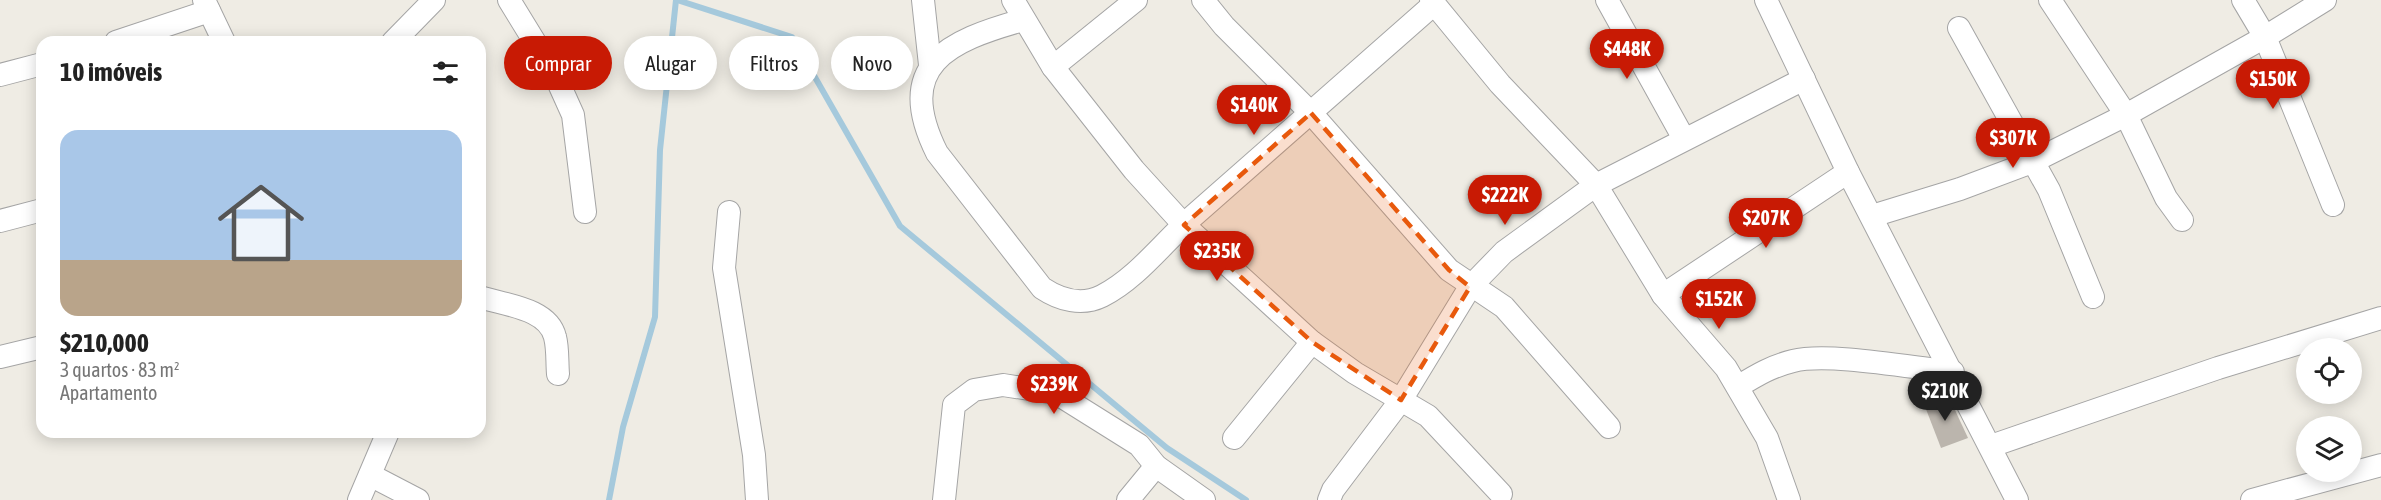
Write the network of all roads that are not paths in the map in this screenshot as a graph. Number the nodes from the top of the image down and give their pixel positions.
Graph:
1 (434, 0) edge
2 (509, 0) edge
3 (923, 0) edge
4 (1136, 0) edge
5 (1203, 0) edge
6 (1607, 0) edge
7 (1766, 0) edge
8 (2050, 0) edge
9 (2243, 0) edge
10 (2325, 0) edge
11 (1433, 2) edge
12 (207, 5) edge
13 (1018, 10) edge
14 (1959, 28) dead end
15 (132, 36) edge
16 (221, 36) edge
17 (399, 36) edge
18 (2265, 37) junction
19 (930, 64) junction
20 (36, 66) edge
21 (1053, 67) junction
22 (0, 75) edge
23 (1804, 79) junction
24 (1311, 113) junction
25 (2126, 115) junction
26 (1684, 139) junction
27 (2032, 162) junction
28 (1848, 172) junction
29 (1596, 185) junction
30 (2333, 205) dead end
31 (36, 212) edge
32 (585, 212) dead end
33 (729, 212) dead end
34 (1872, 216) junction
35 (2182, 220) dead end
36 (0, 221) edge
37 (1184, 225) junction
38 (1470, 286) junction
39 (1663, 295) junction
40 (2093, 297) dead end
41 (486, 299) edge
42 (2381, 318) edge
43 (1312, 342) junction
44 (36, 348) edge
45 (0, 357) edge
46 (1953, 372) junction
47 (558, 374) dead end
48 (1739, 386) junction
49 (1401, 400) junction
50 (1609, 427) dead end
51 (385, 438) edge
52 (1234, 438) dead end
53 (1991, 446) junction
54 (2381, 465) edge
55 (1156, 466) junction
56 (370, 475) junction
57 (1501, 494) dead end
58 (359, 500) edge
59 (418, 500) edge
60 (757, 500) edge
61 (944, 500) edge
62 (1128, 500) edge
63 (1204, 500) edge
64 (1329, 500) edge
65 (1789, 500) edge
66 (2017, 500) edge
67 (2252, 500) edge

1 - 17 street
2 - 32 street
3 - 19 street
4 - 21 street
5 - 24 street
6 - 26 street
7 - 23 street
8 - 25 street
9 - 18 street
10 - 18 street
11 - 24 street
11 - 29 street
12 - 15 street
12 - 16 street
13 - 19 street
13 - 21 street
14 - 27 street
18 - 25 street
18 - 30 street
19 - 37 street
20 - 22 street
21 - 37 street
23 - 26 street
23 - 28 street
24 - 37 street
24 - 38 street
25 - 27 street
25 - 35 street
26 - 29 street
27 - 34 street
27 - 40 street
28 - 34 street
28 - 39 street
29 - 38 street
29 - 39 street
31 - 36 street
33 - 60 street
34 - 46 street
37 - 43 street
38 - 49 street
38 - 50 street
39 - 48 street
41 - 47 street
42 - 53 street
43 - 49 street
43 - 52 street
44 - 45 street
46 - 48 street
46 - 53 street
48 - 65 street
49 - 57 street
49 - 64 street
51 - 56 street
53 - 66 street
54 - 67 street
55 - 61 street
55 - 62 street
55 - 63 street
56 - 58 street
56 - 59 street

